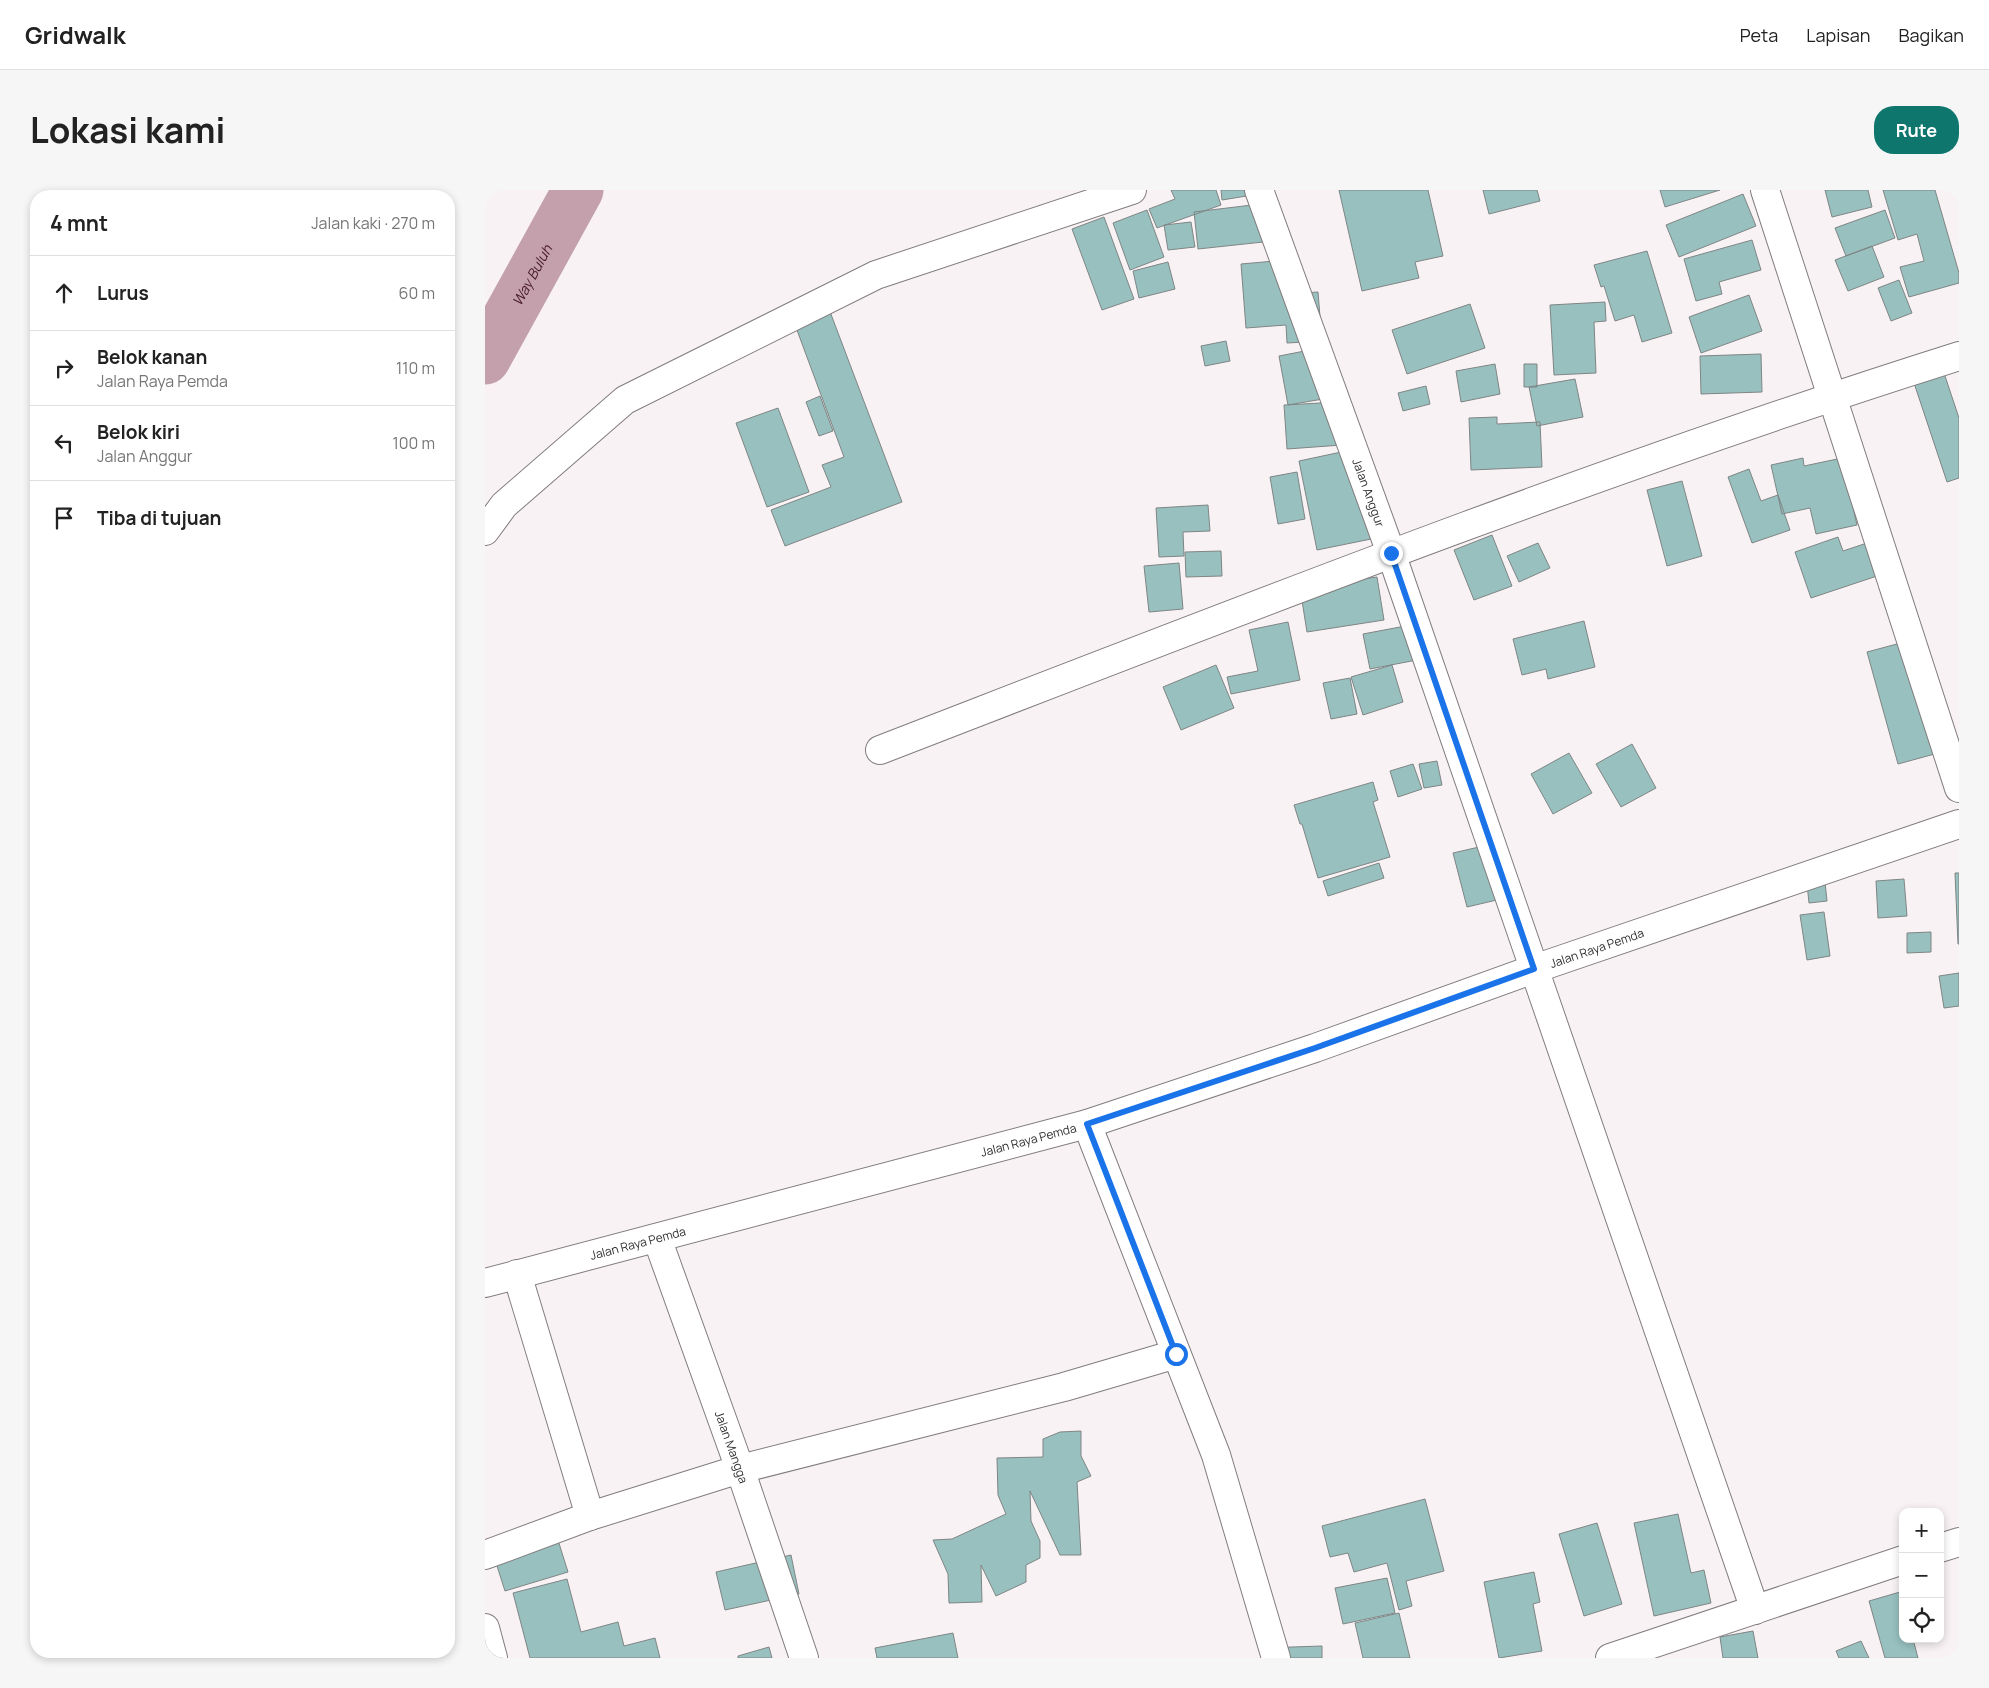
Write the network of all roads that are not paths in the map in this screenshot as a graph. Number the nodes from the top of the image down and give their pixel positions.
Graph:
1 (1132, 190) edge
2 (1259, 190) edge
3 (1765, 190) edge
4 (1959, 356) edge
5 (1832, 396) junction
6 (485, 531) edge
7 (1391, 553) junction
8 (880, 750) dead end
9 (1959, 788) edge
10 (1959, 824) edge
11 (1534, 969) junction
12 (1087, 1124) junction
13 (657, 1238) junction
14 (517, 1274) junction
15 (485, 1283) edge
16 (1176, 1354) junction
17 (741, 1469) junction
18 (590, 1516) junction
19 (1959, 1542) edge
20 (1944, 1547) edge
21 (485, 1555) edge
22 (1899, 1561) edge
23 (1755, 1610) junction
24 (485, 1628) edge
25 (1648, 1652) edge
26 (493, 1658) edge
27 (803, 1658) edge
28 (1277, 1658) edge
29 (1610, 1658) edge

1 - 6 street
2 - 7 street, Jalan Anggur
3 - 5 street
4 - 5 street
5 - 7 street
5 - 9 street
7 - 8 street
7 - 11 street, Jalan Anggur
10 - 11 street, Jalan Raya Pemda
11 - 12 street, Jalan Raya Pemda
11 - 23 street, Jalan Anggur
12 - 13 street, Jalan Raya Pemda
12 - 16 street
13 - 14 street, Jalan Raya Pemda
13 - 17 street, Jalan Mangga
14 - 15 street, Jalan Raya Pemda
14 - 18 street
16 - 17 street
16 - 28 street
17 - 18 street
17 - 27 street, Jalan Mangga
18 - 21 street
19 - 20 street
22 - 23 street
23 - 25 street
24 - 26 street
25 - 29 street

